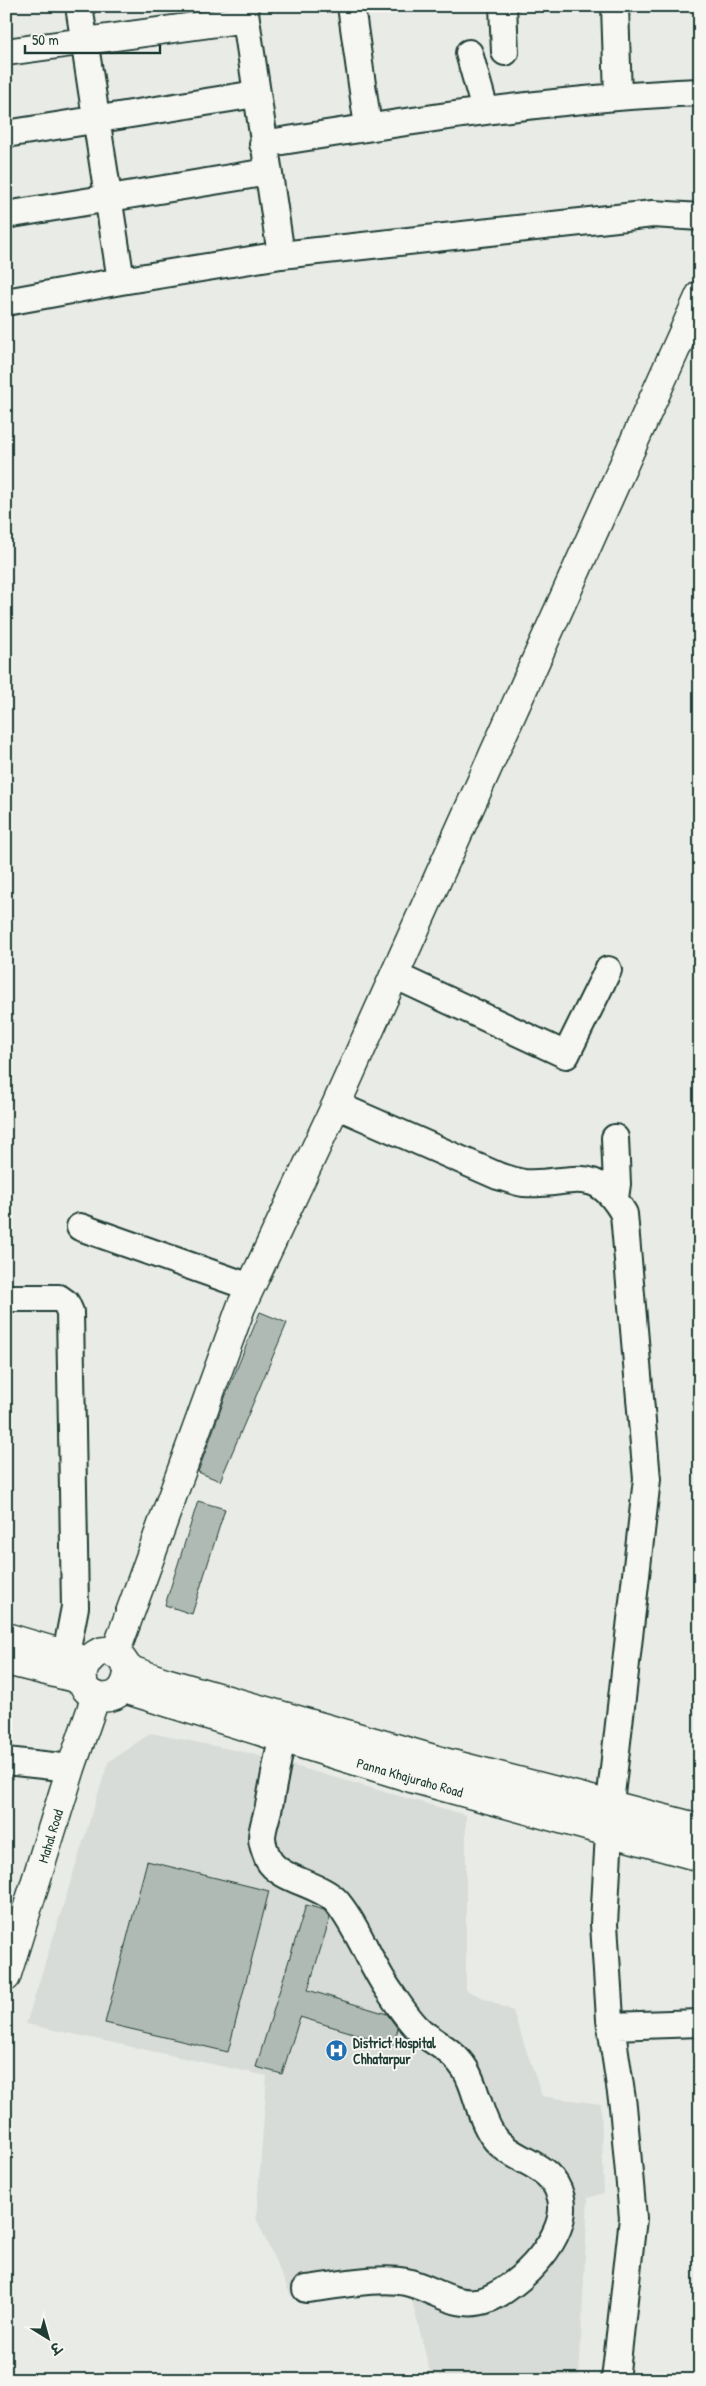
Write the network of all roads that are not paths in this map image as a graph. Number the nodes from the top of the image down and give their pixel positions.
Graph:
1 (79, 6) edge
2 (351, 6) edge
3 (503, 6) edge
4 (615, 6) edge
5 (245, 13) edge
6 (85, 42) junction
7 (6, 52) edge
8 (505, 52) dead end
9 (469, 53) dead end
10 (700, 92) edge
11 (256, 94) junction
12 (618, 96) junction
13 (485, 110) junction
14 (97, 119) junction
15 (368, 127) junction
16 (6, 134) edge
17 (263, 144) junction
18 (268, 172) junction
19 (109, 199) junction
20 (6, 215) edge
21 (700, 217) edge
22 (281, 255) junction
23 (121, 281) junction
24 (700, 295) edge
25 (6, 302) edge
26 (608, 970) dead end
27 (394, 975) junction
28 (336, 1105) junction
29 (615, 1138) dead end
30 (615, 1198) junction
31 (80, 1227) dead end
32 (250, 1288) junction
33 (6, 1298) edge
34 (6, 1637) edge
35 (6, 1661) edge
36 (122, 1670) junction
37 (83, 1673) junction
38 (282, 1740) junction
39 (6, 1761) edge
40 (71, 1768) junction
41 (610, 1803) junction
42 (700, 1828) edge
43 (609, 1833) junction
44 (700, 1857) edge
45 (6, 1977) edge
46 (700, 2023) edge
47 (611, 2026) junction
48 (306, 2289) dead end
49 (615, 2380) edge

1 - 6 street
2 - 15 street
3 - 8 street
4 - 12 street
5 - 6 street
5 - 11 street
6 - 7 street
6 - 14 street
9 - 13 street
10 - 12 street
11 - 14 street
11 - 17 street
12 - 13 street
13 - 15 street
14 - 16 street
14 - 19 street
15 - 17 street
17 - 18 street
18 - 19 street
18 - 22 street
19 - 20 street
19 - 23 street
21 - 22 street
22 - 23 street
23 - 25 street
24 - 27 main road
26 - 27 street
27 - 28 main road
28 - 30 street
28 - 32 main road
29 - 30 street
30 - 41 street
31 - 32 street
32 - 36 main road
33 - 37 street
34 - 37 main road
35 - 37 main road
36 - 37 main road, Panna Khajuraho Road
36 - 37 main road
36 - 38 main road, Panna Khajuraho Road
36 - 41 main road, Panna Khajuraho Road
37 - 40 main road, Mahal Road
38 - 43 main road, Panna Khajuraho Road
38 - 48 street
39 - 40 street
40 - 45 main road, Mahal Road
41 - 42 main road, Panna Khajuraho Road
43 - 44 main road, Panna Khajuraho Road
43 - 47 street
46 - 47 street
47 - 49 street

